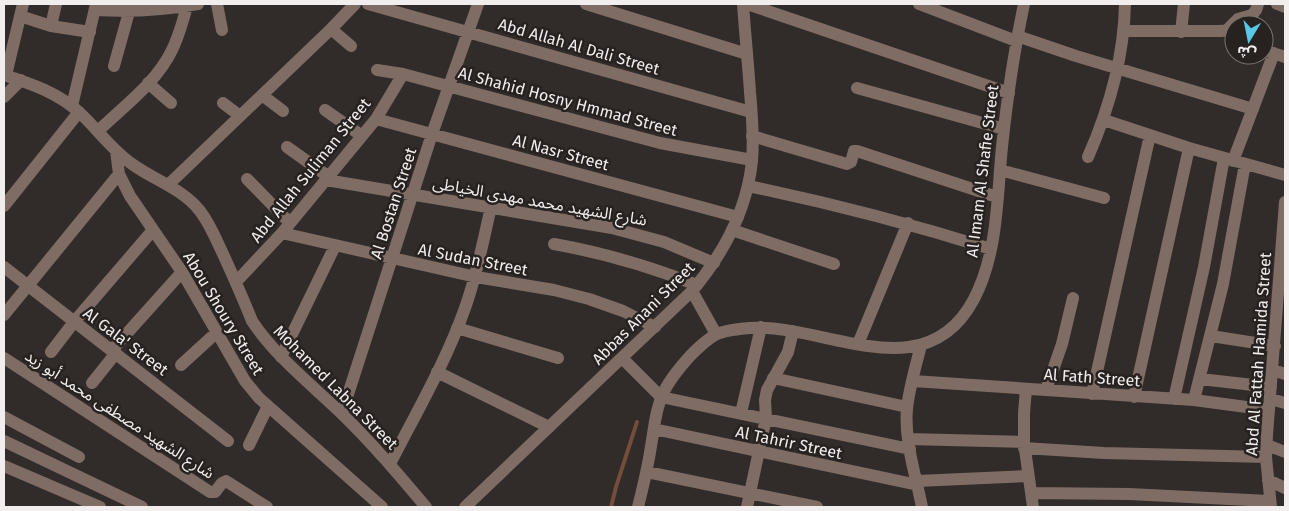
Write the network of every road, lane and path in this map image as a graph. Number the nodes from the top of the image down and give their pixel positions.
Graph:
1 (56, 4) edge
2 (216, 4) edge
3 (355, 4) edge
4 (368, 4) edge
5 (478, 4) edge
6 (586, 4) edge
7 (743, 4) edge
8 (747, 4) edge
9 (919, 4) edge
10 (1024, 4) edge
11 (1125, 4) edge
12 (1184, 4) edge
13 (1258, 4) edge
14 (1277, 4) edge
15 (186, 5) edge
16 (96, 7) edge
17 (155, 7) edge
18 (1285, 7) edge
19 (21, 10) edge
20 (129, 12) junction
21 (51, 26) junction
22 (222, 30) dead end
23 (331, 30) junction
24 (468, 31) junction
25 (1123, 31) junction
26 (90, 32) junction
27 (1181, 32) junction
28 (1016, 39) junction
29 (351, 46) dead end
30 (747, 54) junction
31 (1270, 65) edge
32 (114, 66) dead end
33 (1118, 68) junction
34 (377, 70) dead end
35 (403, 74) junction
36 (5, 75) edge
37 (21, 80) junction
38 (148, 83) junction
39 (449, 87) junction
40 (857, 88) dead end
41 (1009, 93) junction
42 (262, 95) junction
43 (4, 97) edge
44 (171, 103) dead end
45 (224, 104) dead end
46 (76, 109) junction
47 (1253, 109) junction
48 (325, 110) dead end
49 (283, 111) dead end
50 (751, 112) junction
51 (240, 116) junction
52 (376, 119) junction
53 (1104, 120) junction
54 (1004, 129) junction
55 (98, 131) junction
56 (432, 134) junction
57 (1150, 135) junction
58 (362, 136) junction
59 (752, 136) junction
60 (287, 147) dead end
61 (1189, 148) junction
62 (116, 152) junction
63 (1088, 157) dead end
64 (752, 160) junction
65 (1234, 161) junction
66 (1000, 170) junction
67 (120, 174) junction
68 (1285, 175) edge
69 (327, 178) junction
70 (247, 179) dead end
71 (168, 185) junction
72 (748, 186) junction
73 (412, 194) junction
74 (997, 196) junction
75 (1104, 198) dead end
76 (1285, 202) edge
77 (4, 206) edge
78 (491, 208) junction
79 (738, 217) junction
80 (290, 223) junction
81 (908, 224) junction
82 (153, 230) junction
83 (732, 230) junction
84 (1284, 230) edge
85 (282, 233) junction
86 (554, 244) dead end
87 (335, 246) junction
88 (991, 249) junction
89 (392, 259) junction
90 (714, 263) junction
91 (834, 264) dead end
92 (4, 267) edge
93 (182, 272) junction
94 (476, 278) junction
95 (236, 282) junction
96 (1283, 284) edge
97 (28, 286) junction
98 (695, 288) junction
99 (1073, 298) dead end
100 (4, 315) edge
101 (74, 322) junction
102 (655, 327) junction
103 (761, 327) junction
104 (457, 328) junction
105 (1281, 330) edge
106 (793, 331) junction
107 (216, 333) junction
108 (716, 334) junction
109 (1211, 336) junction
110 (858, 344) junction
111 (921, 345) junction
112 (1275, 346) junction
113 (114, 351) junction
114 (50, 352) dead end
115 (281, 357) junction
116 (4, 358) edge
117 (558, 358) dead end
118 (622, 358) junction
119 (181, 364) dead end
120 (437, 372) junction
121 (1279, 372) edge
122 (773, 378) junction
123 (1200, 379) junction
124 (913, 381) junction
125 (92, 383) dead end
126 (1026, 389) junction
127 (1046, 390) junction
128 (1092, 394) junction
129 (661, 397) junction
130 (1134, 397) junction
131 (1174, 399) junction
132 (1270, 399) junction
133 (1194, 400) junction
134 (1285, 403) edge
135 (268, 406) junction
136 (907, 407) junction
137 (342, 413) junction
138 (741, 413) junction
139 (4, 418) edge
140 (766, 418) junction
141 (548, 427) junction
142 (654, 429) junction
143 (4, 441) edge
144 (228, 441) dead end
145 (909, 444) junction
146 (249, 445) dead end
147 (1024, 445) junction
148 (1267, 451) junction
149 (758, 452) junction
150 (1285, 452) edge
151 (390, 464) junction
152 (4, 466) edge
153 (647, 472) junction
154 (70, 473) junction
155 (1028, 476) junction
156 (1268, 480) junction
157 (917, 483) junction
158 (1285, 488) edge
159 (749, 492) junction
160 (1032, 493) junction
161 (1270, 504) edge
162 (100, 507) edge
163 (142, 507) edge
164 (267, 507) edge
165 (382, 507) edge
166 (426, 507) edge
167 (466, 507) edge
168 (641, 507) edge
169 (747, 507) edge
170 (817, 507) edge
171 (922, 507) edge
172 (1033, 507) edge

1 - 21 street
2 - 22 street
3 - 23 street
4 - 24 street, Abd Allah Al Dali Street
5 - 24 street, Al Bostan Street
6 - 30 street
7 - 30 street, Abbas Anani Street
8 - 41 street
9 - 28 street
10 - 28 street, Al Imam Al Shafie Street
11 - 25 street
12 - 27 street
13 - 27 street
14 - 18 street
15 - 17 street
15 - 38 street
16 - 20 street
16 - 26 street
17 - 20 street
19 - 21 street
19 - 36 street
20 - 32 street
21 - 26 street
23 - 29 street
23 - 42 street
24 - 39 street, Al Bostan Street
24 - 50 street, Abd Allah Al Dali Street
25 - 27 street
25 - 33 street
26 - 46 street
28 - 33 street
28 - 41 street, Al Imam Al Shafie Street
30 - 50 street, Abbas Anani Street
31 - 47 street
33 - 47 street
33 - 53 street
34 - 35 street, Al Shahid Hosny Hmmad Street
35 - 39 street, Al Shahid Hosny Hmmad Street
35 - 52 street, Abd Allah Suliman Street
36 - 37 street, Mohamed Labna Street
37 - 43 street
37 - 46 street, Mohamed Labna Street
38 - 44 street
38 - 55 street
39 - 56 street, Al Bostan Street
39 - 64 street, Al Shahid Hosny Hmmad Street
40 - 54 street
41 - 54 street, Al Imam Al Shafie Street
42 - 49 street
42 - 51 street
45 - 51 street
46 - 55 street, Mohamed Labna Street
46 - 77 street
47 - 65 street
48 - 58 street
50 - 59 street, Abbas Anani Street
51 - 71 street
52 - 56 street, Al Nasr Street
52 - 58 street, Abd Allah Suliman Street
53 - 57 street
53 - 63 street
54 - 66 street, Al Imam Al Shafie Street
55 - 62 street, Mohamed Labna Street
56 - 73 street, Al Bostan Street
56 - 79 street, Al Nasr Street
57 - 61 street
57 - 128 street
58 - 69 street, Abd Allah Suliman Street
59 - 64 street, Abbas Anani Street
59 - 74 street
60 - 69 street
61 - 65 street
61 - 130 street
62 - 67 street, Abou Shoury Street
62 - 71 street, Mohamed Labna Street
64 - 72 street, Abbas Anani Street
65 - 68 street
65 - 109 street
65 - 131 street
66 - 74 street, Al Imam Al Shafie Street
66 - 75 street
67 - 82 street, Abou Shoury Street
67 - 97 street
69 - 73 street, شارع الشهيد محمد مهدى الخياطى
69 - 80 street, Abd Allah Suliman Street
70 - 80 street
71 - 95 street, Mohamed Labna Street
72 - 79 street, Abbas Anani Street
72 - 81 street
73 - 78 street, شارع الشهيد محمد مهدى الخياطى
73 - 89 street, Al Bostan Street
74 - 88 street, Al Imam Al Shafie Street
76 - 84 street, Abd Al Fattah Hamida Street
78 - 90 street, شارع الشهيد محمد مهدى الخياطى
78 - 94 street
79 - 83 street, Abbas Anani Street
80 - 85 street, Abd Allah Suliman Street
81 - 88 street
81 - 110 street
82 - 93 street, Abou Shoury Street
82 - 101 street
83 - 90 street, Abbas Anani Street
83 - 91 street
84 - 96 street, Abd Al Fattah Hamida Street
85 - 87 street, Al Sudan Street
85 - 95 street, Abd Allah Suliman Street
86 - 98 street
87 - 89 street, Al Sudan Street
87 - 115 street
88 - 111 street, Al Imam Al Shafie Street
89 - 94 street, Al Sudan Street
89 - 137 street, Al Bostan Street
90 - 98 street, Abbas Anani Street
92 - 97 street, Al Gala' Street
93 - 107 street, Abou Shoury Street
93 - 113 street
94 - 102 street, Al Sudan Street
94 - 104 street
95 - 115 street, Mohamed Labna Street
96 - 105 street, Abd Al Fattah Hamida Street
97 - 100 street
97 - 101 street, Al Gala' Street
98 - 102 street, Abbas Anani Street
98 - 108 street
99 - 127 street
101 - 113 street, Al Gala' Street
101 - 114 street
102 - 118 street, Abbas Anani Street
103 - 106 street, Al Imam Al Shafie Street
103 - 108 street, Al Imam Al Shafie Street
103 - 138 street
104 - 117 street
104 - 120 street
105 - 112 street, Abd Al Fattah Hamida Street
106 - 110 street, Al Imam Al Shafie Street
106 - 122 street
107 - 119 street
107 - 135 street, Abou Shoury Street
108 - 129 street
109 - 112 street
109 - 123 street
110 - 111 street, Al Imam Al Shafie Street
111 - 124 street
112 - 121 street, Abd Al Fattah Hamida Street
113 - 125 street
113 - 144 street, Al Gala' Street
115 - 137 street, Mohamed Labna Street
116 - 164 street, شارع الشهيد مصطفى محمد أبو زيد
118 - 129 street
118 - 141 street, Abbas Anani Street
120 - 141 street
120 - 151 street
121 - 132 street, Abd Al Fattah Hamida Street
122 - 136 street
122 - 140 street
123 - 132 street
123 - 133 street
124 - 126 street, Al Fath Street
124 - 136 street
126 - 127 street, Al Fath Street
126 - 147 street
127 - 128 street, Al Fath Street
128 - 130 street, Al Fath Street
129 - 138 street
129 - 142 street
130 - 131 street, Al Fath Street
131 - 133 street, Al Fath Street
132 - 133 street, Al Fath Street
132 - 134 street
132 - 148 street, Abd Al Fattah Hamida Street
135 - 146 street
135 - 165 street, Abou Shoury Street
136 - 145 street
137 - 151 street, Mohamed Labna Street
138 - 140 street
139 - 154 street
140 - 145 street
140 - 149 street
141 - 167 street, Abbas Anani Street
142 - 149 street, Al Tahrir Street
142 - 153 street
143 - 154 street
145 - 147 street
145 - 157 street
147 - 148 street
147 - 155 street
148 - 150 street
148 - 156 street, Abd Al Fattah Hamida Street
149 - 157 street, Al Tahrir Street
149 - 159 street
151 - 166 street, Mohamed Labna Street
152 - 162 street
153 - 159 street
153 - 168 street
154 - 163 street
155 - 157 street, Al Tahrir Street
155 - 160 street
156 - 158 street
156 - 161 street, Abd Al Fattah Hamida Street
157 - 171 street
159 - 169 street
159 - 170 street
160 - 161 street
160 - 172 street

